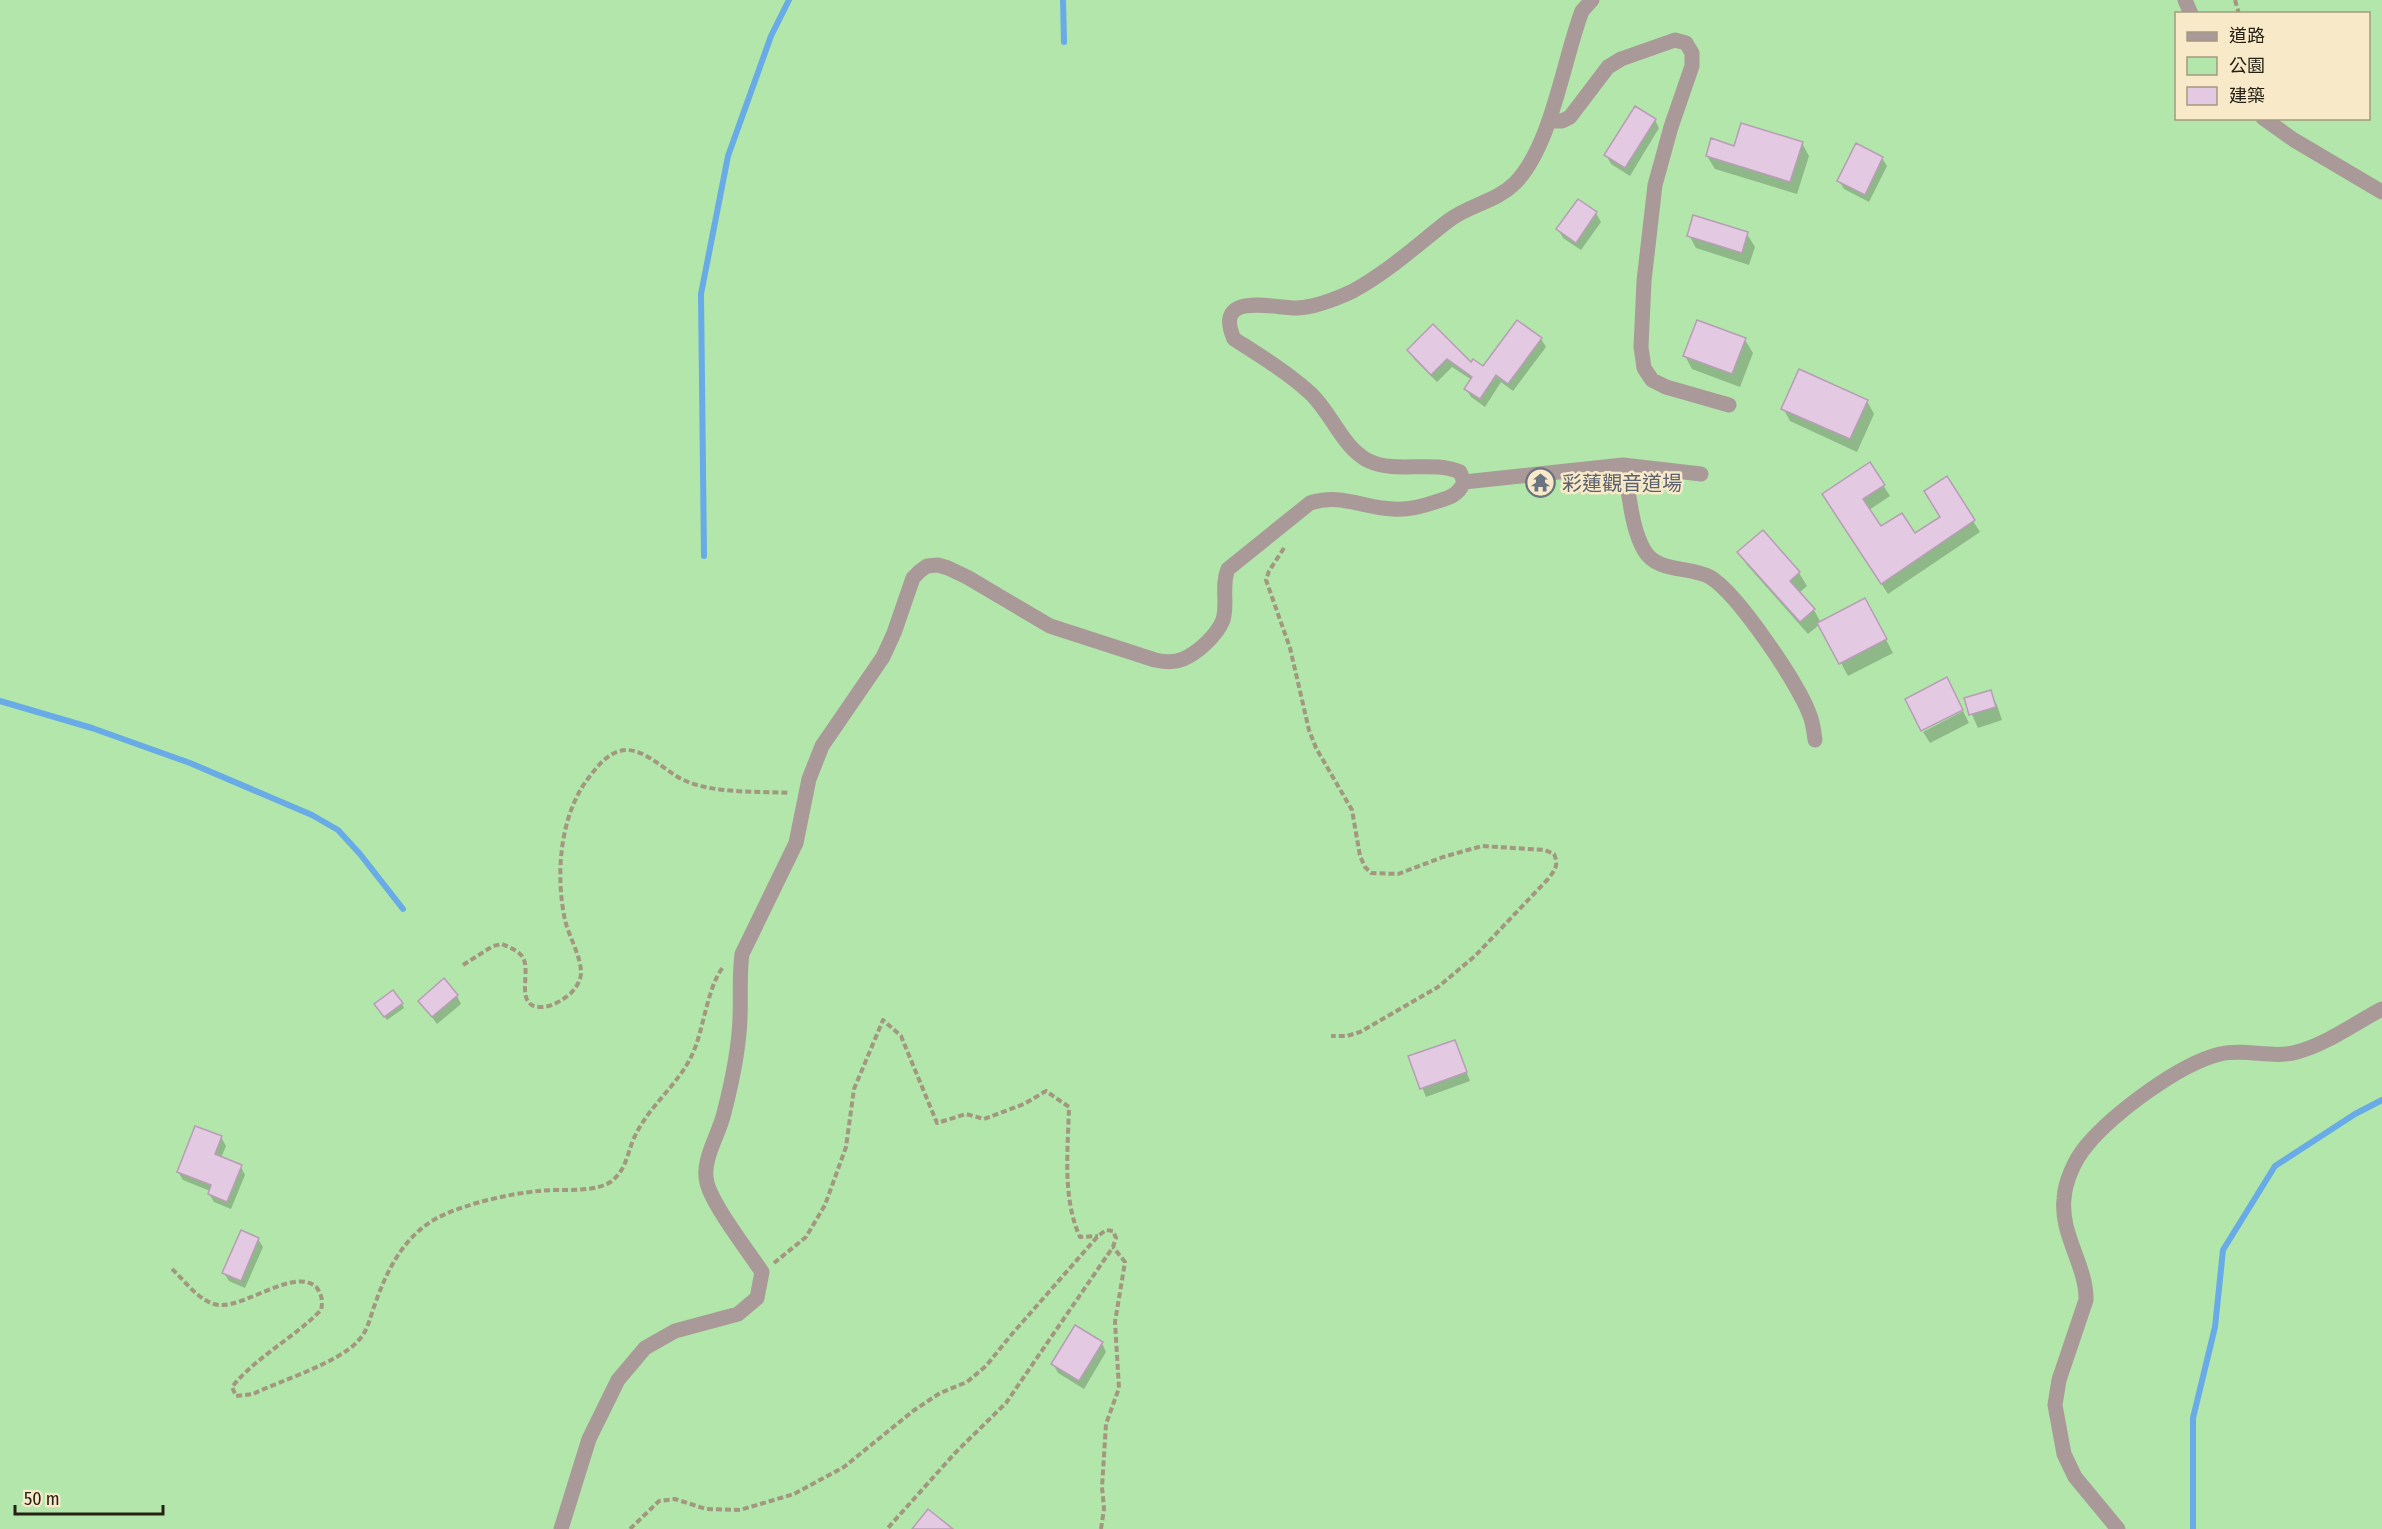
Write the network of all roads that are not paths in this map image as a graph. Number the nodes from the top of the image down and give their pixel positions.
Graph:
1 (1592, 0) edge
2 (2266, 120) edge
3 (1548, 121) junction
4 (2382, 192) edge
5 (1729, 405) dead end
6 (1623, 465) junction
7 (1701, 474) dead end
8 (1464, 482) junction
9 (1815, 740) dead end
10 (2382, 1009) edge
11 (561, 1529) edge
12 (2118, 1529) edge

1 - 3 street
2 - 4 street
3 - 5 street
3 - 8 street
6 - 7 street
6 - 8 street
6 - 9 street
8 - 11 street
10 - 12 street

